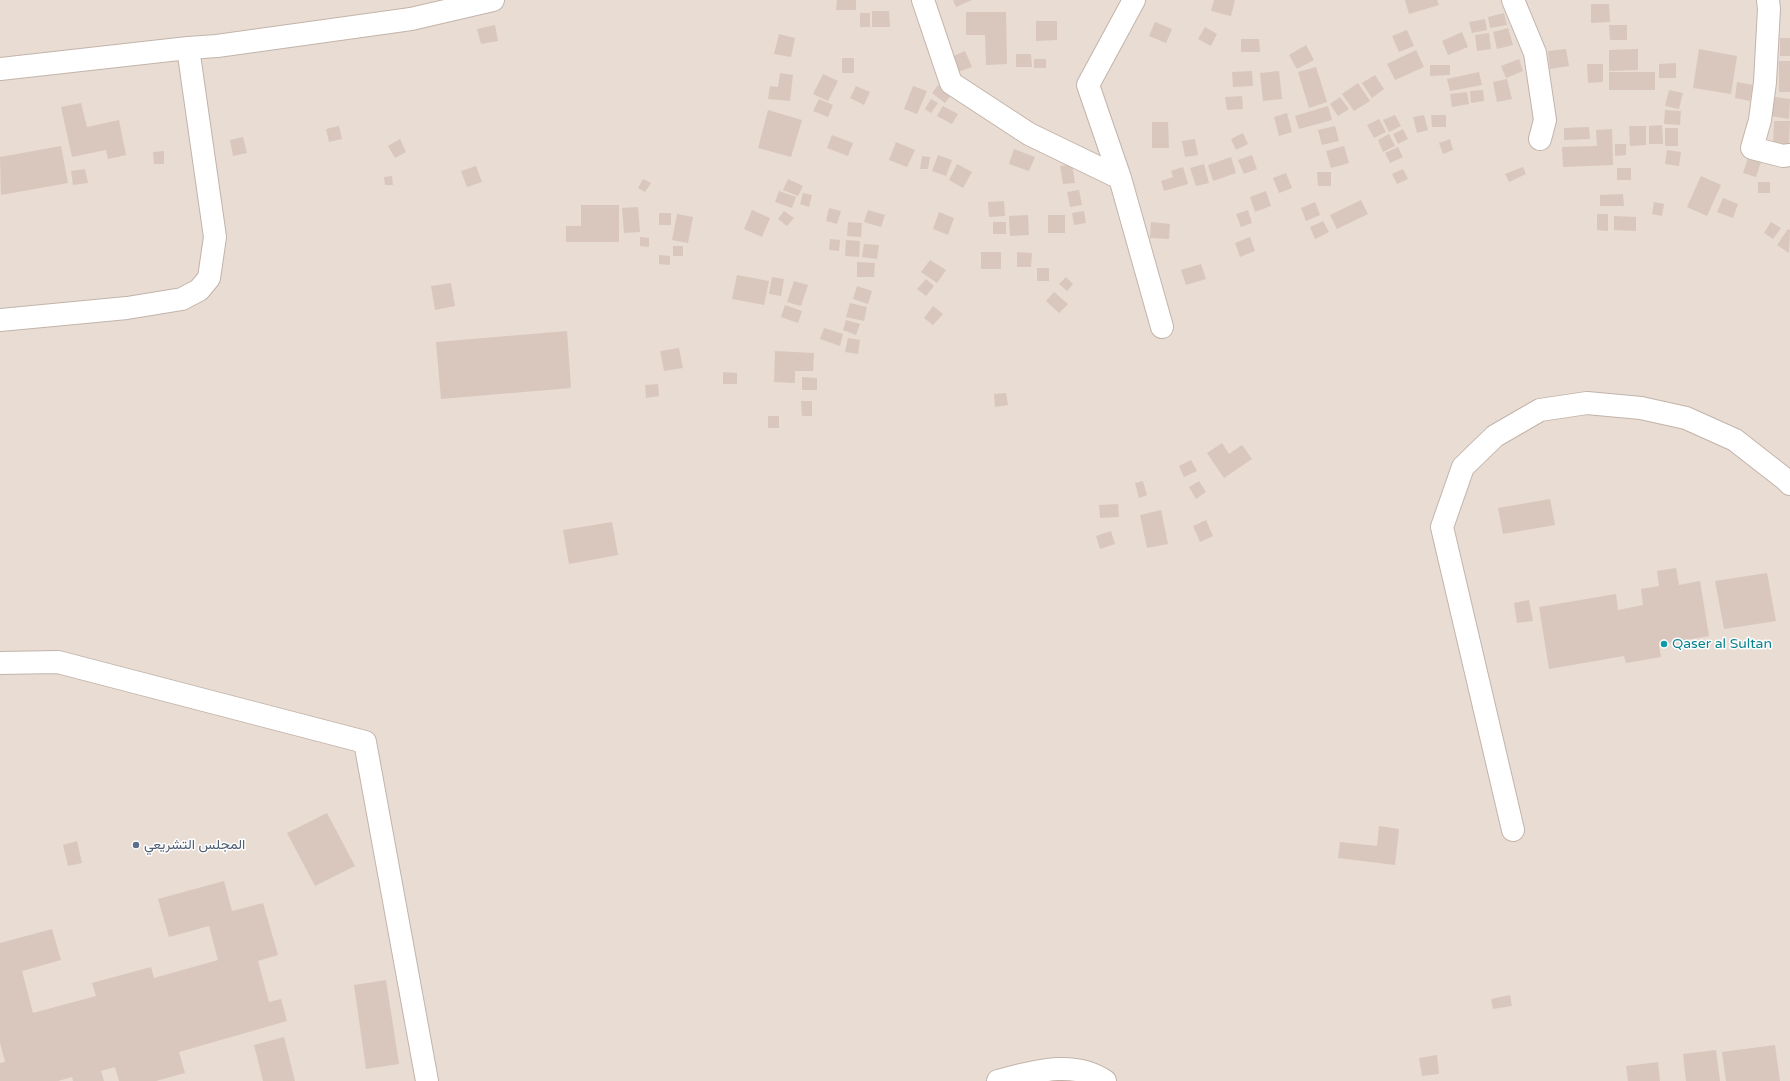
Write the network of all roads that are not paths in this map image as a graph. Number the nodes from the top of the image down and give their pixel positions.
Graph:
1 (493, 0) edge
2 (923, 0) edge
3 (1134, 0) edge
4 (1513, 0) edge
5 (1768, 0) edge
6 (188, 48) junction
7 (0, 69) edge
8 (1540, 139) dead end
9 (1790, 155) edge
10 (1120, 178) junction
11 (0, 320) edge
12 (1162, 327) dead end
13 (1790, 484) edge
14 (0, 663) edge
15 (1513, 830) dead end
16 (427, 1081) edge
17 (998, 1081) edge
18 (1105, 1081) edge

1 - 6 street
2 - 10 street
3 - 10 street
4 - 8 street
5 - 9 street
6 - 7 street
6 - 11 street
10 - 12 street
13 - 15 street
14 - 16 street
17 - 18 street

